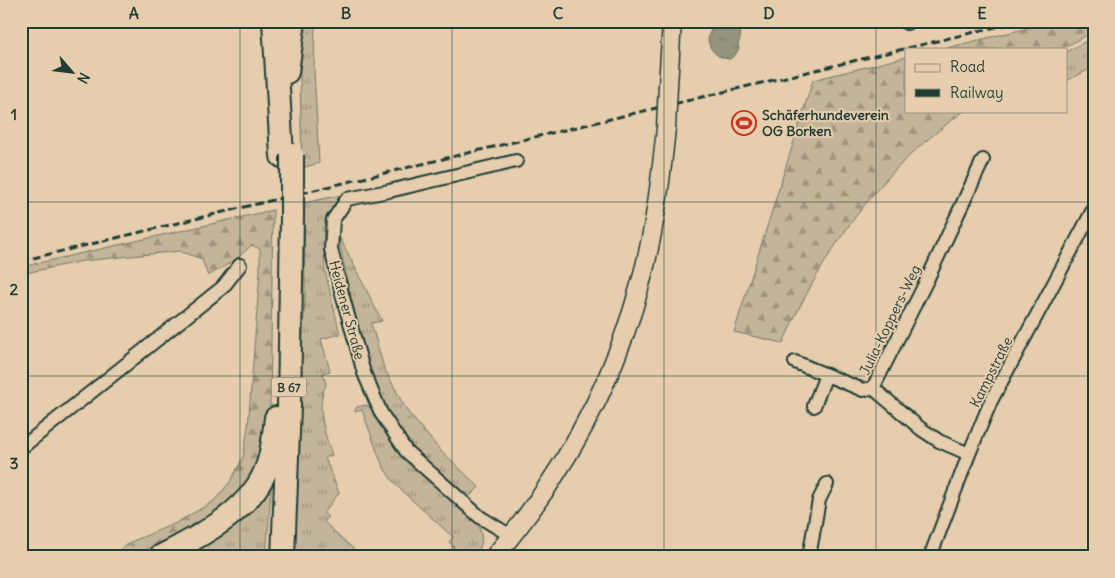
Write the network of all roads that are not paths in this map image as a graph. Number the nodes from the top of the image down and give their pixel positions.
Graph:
1 (274, 21) edge
2 (282, 21) edge
3 (294, 21) edge
4 (672, 21) edge
5 (286, 78) junction
6 (287, 155) junction
7 (983, 160) dead end
8 (516, 161) dead end
9 (1094, 208) edge
10 (287, 218) junction
11 (240, 265) dead end
12 (794, 362) dead end
13 (826, 375) junction
14 (873, 388) junction
15 (814, 406) dead end
16 (278, 410) junction
17 (21, 448) edge
18 (969, 454) junction
19 (827, 484) dead end
20 (511, 536) junction
21 (160, 557) edge
22 (273, 557) edge
23 (283, 557) edge
24 (494, 557) edge
25 (809, 557) edge
26 (930, 557) edge

1 - 6 highway, B 67
2 - 5 highway, B 67
3 - 5 highway
4 - 20 main road, bridge
5 - 6 highway, B 67
6 - 10 highway, B 67
7 - 14 street, Julia-Koppers-Weg
8 - 20 street, Heidener Straße
9 - 18 street, Kampstraße
10 - 16 highway, B 67
10 - 23 highway, B 67
11 - 17 street
12 - 13 street
13 - 14 street
13 - 15 street
14 - 18 street, Julia-Koppers-Weg
16 - 21 highway
16 - 22 highway, B 67
18 - 26 street, Kampstraße
19 - 25 street
20 - 24 main road

